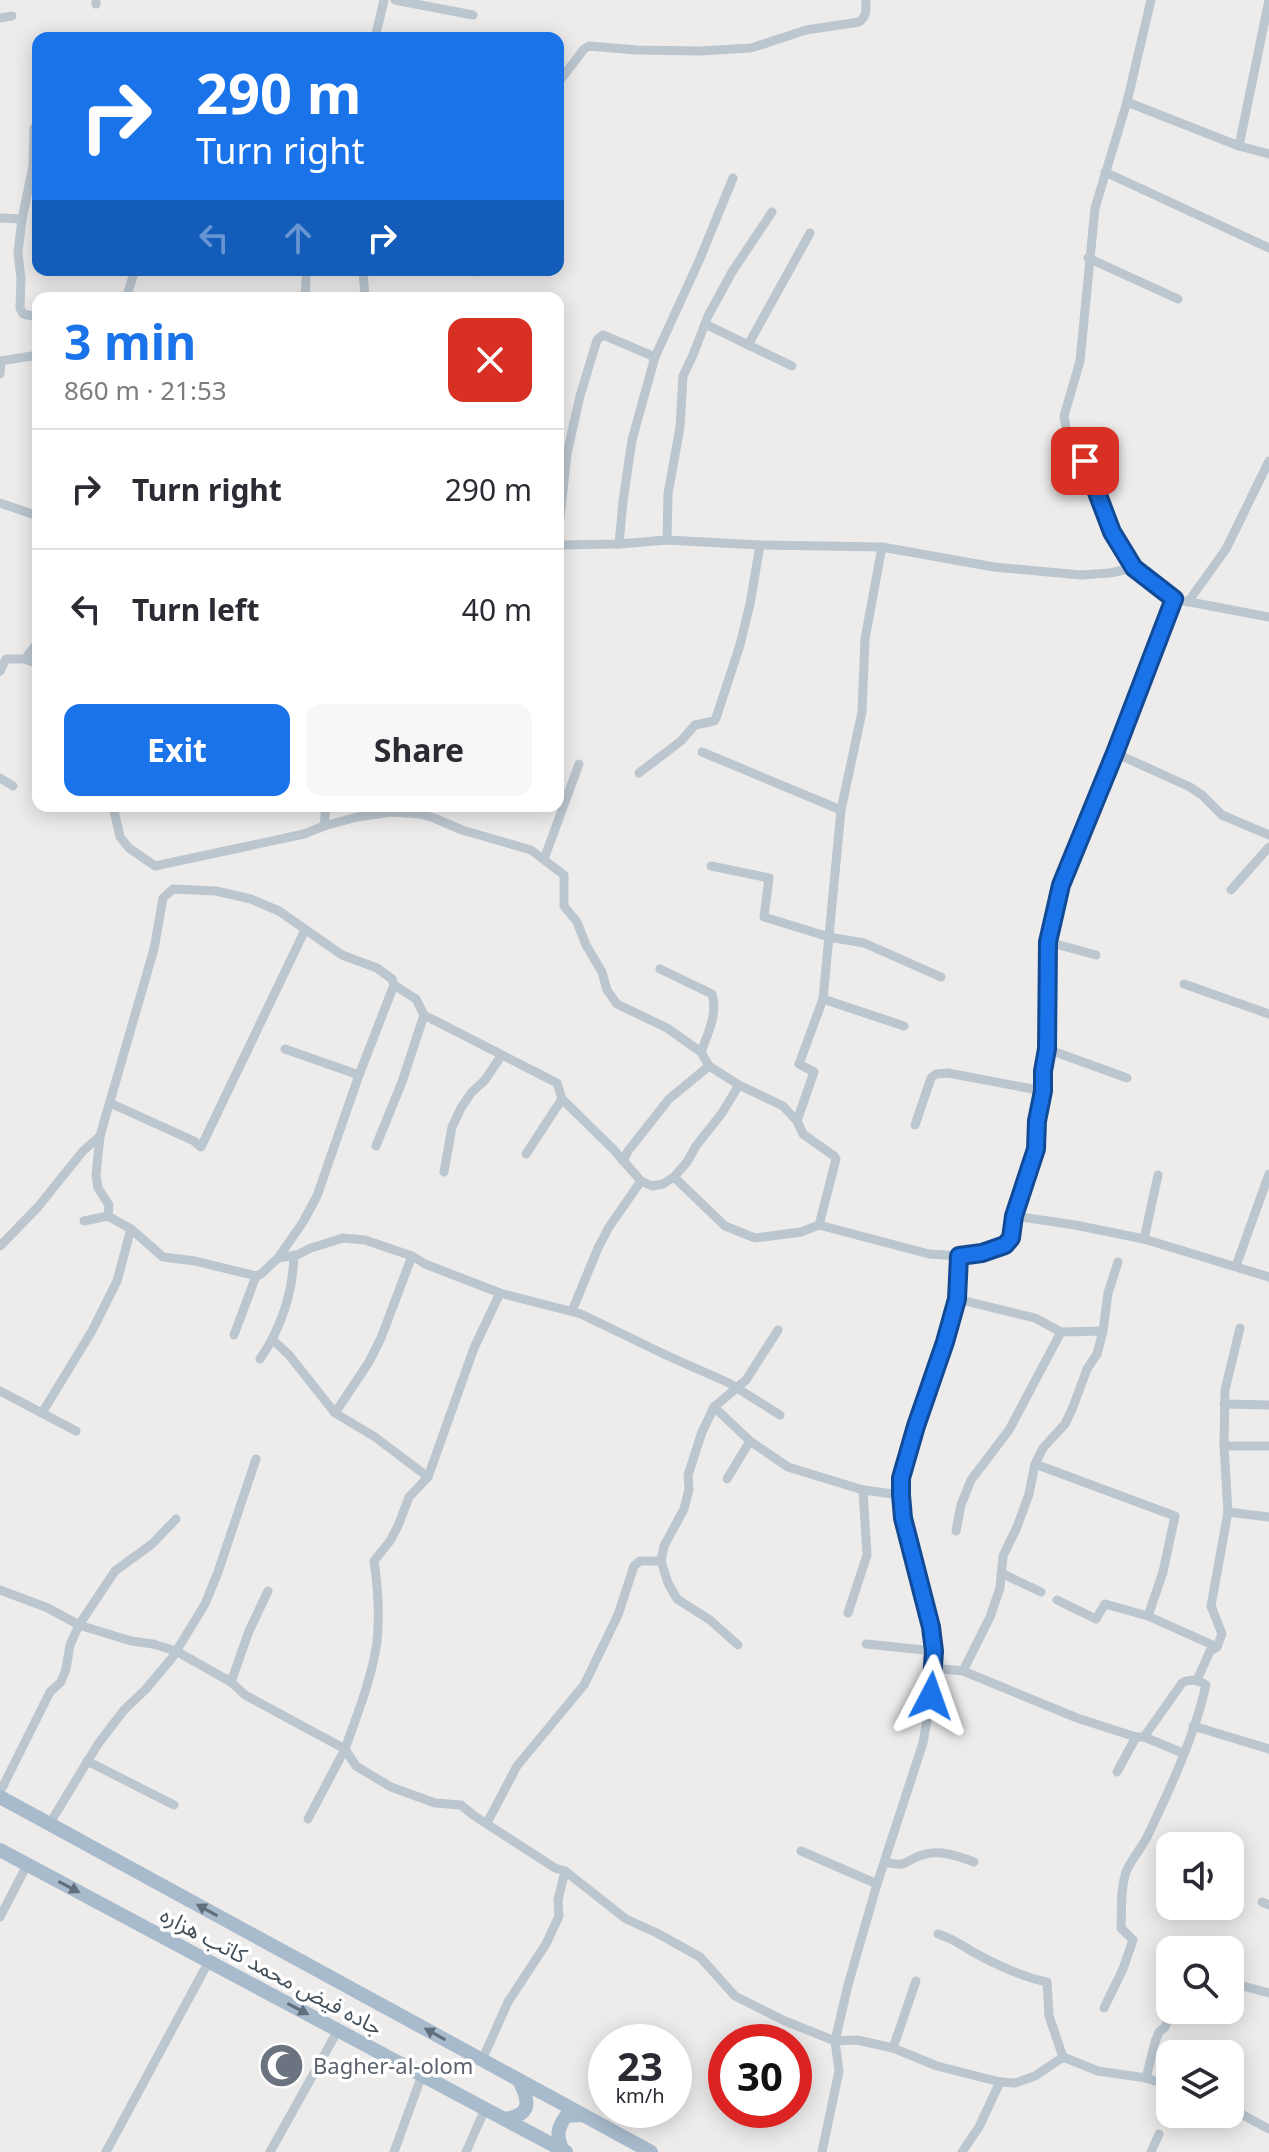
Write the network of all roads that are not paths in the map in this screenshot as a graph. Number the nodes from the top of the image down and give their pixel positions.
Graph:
1 (384, 0) edge
2 (395, 0) edge
3 (866, 0) edge
4 (1151, 0) edge
5 (1269, 0) edge
6 (473, 15) dead end
7 (12, 16) dead end
8 (0, 18) edge
9 (376, 32) edge
10 (564, 75) edge
11 (1127, 102) junction
12 (1239, 146) junction
13 (1269, 154) edge
14 (1105, 172) junction
15 (733, 178) dead end
16 (32, 198) edge
17 (772, 212) dead end
18 (0, 218) edge
19 (22, 219) junction
20 (810, 233) dead end
21 (1269, 248) edge
22 (1088, 258) junction
23 (306, 279) dead end
24 (305, 292) edge
25 (1178, 299) dead end
26 (32, 316) edge
27 (705, 324) junction
28 (748, 345) junction
29 (32, 356) edge
30 (655, 357) junction
31 (0, 361) edge
32 (792, 366) dead end
33 (0, 374) edge
34 (1269, 461) edge
35 (564, 481) edge
36 (0, 503) edge
37 (32, 514) edge
38 (667, 540) junction
39 (619, 544) junction
40 (564, 545) edge
41 (760, 545) junction
42 (882, 547) junction
43 (1134, 568) junction
44 (1174, 599) junction
45 (1188, 602) junction
46 (1269, 617) edge
47 (32, 650) edge
48 (25, 659) junction
49 (32, 662) edge
50 (0, 671) edge
51 (702, 752) dead end
52 (1115, 753) junction
53 (579, 764) dead end
54 (639, 773) dead end
55 (0, 778) edge
56 (13, 786) dead end
57 (564, 805) edge
58 (841, 810) junction
59 (114, 812) edge
60 (325, 812) edge
61 (392, 812) edge
62 (424, 812) edge
63 (561, 812) edge
64 (324, 826) junction
65 (1269, 835) edge
66 (1269, 847) edge
67 (544, 859) junction
68 (711, 866) dead end
69 (1231, 890) dead end
70 (305, 930) junction
71 (829, 937) junction
72 (1048, 942) junction
73 (1096, 955) dead end
74 (660, 969) dead end
75 (941, 977) dead end
76 (1184, 984) dead end
77 (394, 985) junction
78 (823, 999) junction
79 (1269, 1014) edge
80 (424, 1015) junction
81 (904, 1026) dead end
82 (285, 1049) dead end
83 (1047, 1049) junction
84 (701, 1052) junction
85 (501, 1056) junction
86 (709, 1066) junction
87 (359, 1075) junction
88 (1127, 1078) dead end
89 (739, 1085) junction
90 (1043, 1091) junction
91 (562, 1099) junction
92 (110, 1103) junction
93 (797, 1121) junction
94 (915, 1125) dead end
95 (100, 1136) junction
96 (376, 1146) dead end
97 (526, 1154) dead end
98 (623, 1161) junction
99 (444, 1172) dead end
100 (1269, 1174) edge
101 (1158, 1175) dead end
102 (674, 1177) junction
103 (641, 1181) junction
104 (108, 1216) junction
105 (1014, 1216) junction
106 (84, 1221) dead end
107 (819, 1225) junction
108 (131, 1229) junction
109 (1144, 1239) junction
110 (0, 1246) edge
111 (294, 1255) junction
112 (412, 1256) junction
113 (959, 1256) junction
114 (278, 1258) junction
115 (1118, 1262) dead end
116 (1236, 1266) junction
117 (256, 1276) junction
118 (1269, 1277) edge
119 (500, 1293) junction
120 (957, 1299) junction
121 (572, 1311) junction
122 (1240, 1328) dead end
123 (778, 1330) dead end
124 (1103, 1331) junction
125 (1061, 1332) junction
126 (234, 1335) dead end
127 (273, 1340) junction
128 (260, 1359) dead end
129 (737, 1388) junction
130 (0, 1391) edge
131 (1224, 1404) junction
132 (1269, 1405) edge
133 (714, 1407) junction
134 (42, 1413) junction
135 (335, 1413) junction
136 (780, 1415) dead end
137 (76, 1431) dead end
138 (750, 1441) junction
139 (1224, 1446) junction
140 (1269, 1446) edge
141 (256, 1459) dead end
142 (1035, 1464) junction
143 (428, 1477) junction
144 (727, 1479) dead end
145 (863, 1490) junction
146 (901, 1495) junction
147 (1228, 1512) junction
148 (1269, 1517) edge
149 (176, 1519) dead end
150 (956, 1531) dead end
151 (661, 1561) junction
152 (1001, 1573) junction
153 (0, 1590) edge
154 (268, 1591) dead end
155 (1041, 1592) dead end
156 (1057, 1600) dead end
157 (848, 1613) dead end
158 (1148, 1616) junction
159 (79, 1625) junction
160 (866, 1644) dead end
161 (738, 1645) dead end
162 (1217, 1647) junction
163 (176, 1651) junction
164 (934, 1651) junction
165 (933, 1668) junction
166 (963, 1671) junction
167 (1197, 1680) junction
168 (231, 1682) junction
169 (1193, 1726) junction
170 (1140, 1737) junction
171 (345, 1749) junction
172 (1269, 1749) edge
173 (1183, 1753) junction
174 (87, 1761) junction
175 (1117, 1772) dead end
176 (0, 1794) edge
177 (174, 1805) dead end
178 (308, 1819) dead end
179 (50, 1823) junction
180 (487, 1823) junction
181 (0, 1850) edge
182 (801, 1851) dead end
183 (885, 1862) junction
184 (974, 1862) dead end
185 (27, 1865) junction
186 (565, 1871) junction
187 (877, 1884) junction
188 (0, 1917) edge
189 (938, 1934) dead end
190 (209, 1961) junction
191 (916, 1981) dead end
192 (1244, 1986) edge
193 (1269, 1993) edge
194 (1104, 2008) dead end
195 (1166, 2024) edge
196 (338, 2030) junction
197 (835, 2041) junction
198 (893, 2048) junction
199 (1063, 2057) junction
200 (482, 2060) junction
201 (422, 2075) junction
202 (1146, 2078) junction
203 (519, 2080) junction
204 (1156, 2081) edge
205 (1000, 2082) junction
206 (485, 2109) junction
207 (583, 2115) junction
208 (1244, 2116) edge
209 (504, 2119) junction
210 (1269, 2129) edge
211 (1159, 2134) dead end
212 (537, 2145) edge
213 (565, 2151) edge
214 (106, 2152) edge
215 (270, 2152) edge
216 (394, 2152) edge
217 (466, 2152) edge
218 (651, 2152) edge
219 (822, 2152) edge
220 (962, 2152) edge
221 (1151, 2152) edge

1 - 9 street
2 - 6 street
3 - 10 street
4 - 11 street
5 - 12 street
7 - 8 street
11 - 12 street
11 - 14 street
12 - 13 street
14 - 21 street
14 - 22 street
15 - 30 street
16 - 19 street
17 - 27 street
18 - 19 street
19 - 26 street
20 - 28 street
22 - 25 street
22 - 43 street
23 - 24 street
27 - 28 street
27 - 38 street
28 - 32 street
29 - 31 street
30 - 35 street
30 - 39 street
31 - 33 street
34 - 45 street
36 - 37 street
38 - 39 street
38 - 41 street
39 - 40 street
41 - 42 street
41 - 54 street
42 - 43 street
42 - 58 street
43 - 44 street
44 - 45 street
44 - 52 street
45 - 46 street
47 - 48 street
48 - 49 street
48 - 50 street
51 - 58 street
52 - 65 street
52 - 72 street
53 - 57 street
55 - 56 street
58 - 71 street
59 - 64 street
60 - 64 street
61 - 64 street
62 - 67 street
63 - 67 street
66 - 69 street
67 - 84 street
68 - 71 street
70 - 77 street
70 - 92 street
70 - 92 street
71 - 75 street
71 - 78 street
72 - 73 street
72 - 83 street
74 - 84 street
76 - 79 street
77 - 80 street
77 - 87 street
78 - 81 street
78 - 93 street
80 - 85 street
80 - 96 street
82 - 87 street
83 - 88 street
83 - 90 street
84 - 86 street
85 - 91 street
85 - 99 street
86 - 89 street
86 - 98 street
87 - 114 street
89 - 93 street
89 - 102 street
90 - 94 street
90 - 105 street
91 - 97 street
91 - 98 street
92 - 95 street
93 - 107 street
95 - 104 street
95 - 110 street
98 - 103 street
100 - 116 street
101 - 109 street
102 - 103 street
102 - 107 street
103 - 121 street
104 - 106 street
104 - 108 street
105 - 109 street
105 - 113 street
107 - 113 street
108 - 117 street
108 - 134 street
109 - 116 street
111 - 112 street
111 - 114 street
111 - 127 street
112 - 119 street
112 - 135 street
113 - 120 street
114 - 117 street
115 - 124 street
116 - 118 street
117 - 126 street
119 - 121 street
119 - 143 street
120 - 125 street
120 - 146 street
121 - 129 street
122 - 131 street
123 - 129 street
124 - 125 street
124 - 142 street
125 - 150 street
127 - 128 street
127 - 135 street
129 - 133 street
129 - 136 street
130 - 134 street
131 - 132 street
131 - 139 street
133 - 138 street
133 - 151 street
134 - 137 street
135 - 143 street
138 - 144 street
138 - 145 street
139 - 140 street
139 - 147 street
141 - 163 street
142 - 152 street
142 - 158 street
143 - 171 street
145 - 146 street
145 - 157 street
146 - 164 street
147 - 148 street
147 - 162 street
149 - 159 street
151 - 161 street
151 - 180 street
152 - 155 street
152 - 166 street
153 - 159 street
154 - 168 street
156 - 158 street
158 - 162 street
159 - 163 street
159 - 176 street
160 - 164 street
162 - 167 street
163 - 168 street
163 - 174 street
164 - 165 street
165 - 166 street
165 - 183 street
166 - 170 street
167 - 169 street
167 - 170 street
168 - 171 street
169 - 172 street
169 - 173 street
170 - 173 street
170 - 175 street
171 - 178 street
171 - 180 street
173 - 194 street
174 - 177 street
174 - 179 street
176 - 179 main road
200 -> 179 main road
180 - 186 street
181 - 185 main road, جاده فیض محمد کاتب هزاره
182 - 187 street
183 - 184 street
183 - 187 street
185 - 188 street
185 -> 190 main road, جاده فیض محمد کاتب هزاره
186 - 197 street
186 - 200 street
187 - 197 street
189 - 199 street
190 -> 196 main road, جاده فیض محمد کاتب هزاره
190 - 214 street
191 - 198 street
192 - 193 street
195 - 202 street
196 - 201 main road, جاده فیض محمد کاتب هزاره
196 - 215 street
197 - 198 street
197 - 219 street
198 - 205 street
199 - 202 street
199 - 205 street
200 - 203 main road
201 - 206 main road, جاده فیض محمد کاتب هزاره
201 - 216 street
202 - 204 street
203 - 207 main road
203 - 209 main road
205 - 220 street
206 - 209 main road, جاده فیض محمد کاتب هزاره
206 - 217 street
207 - 213 main road
207 - 218 main road
208 - 210 street
209 - 212 main road, جاده فیض محمد کاتب هزاره
211 - 221 street
212 - 213 main road, جاده فیض محمد کاتب هزاره

